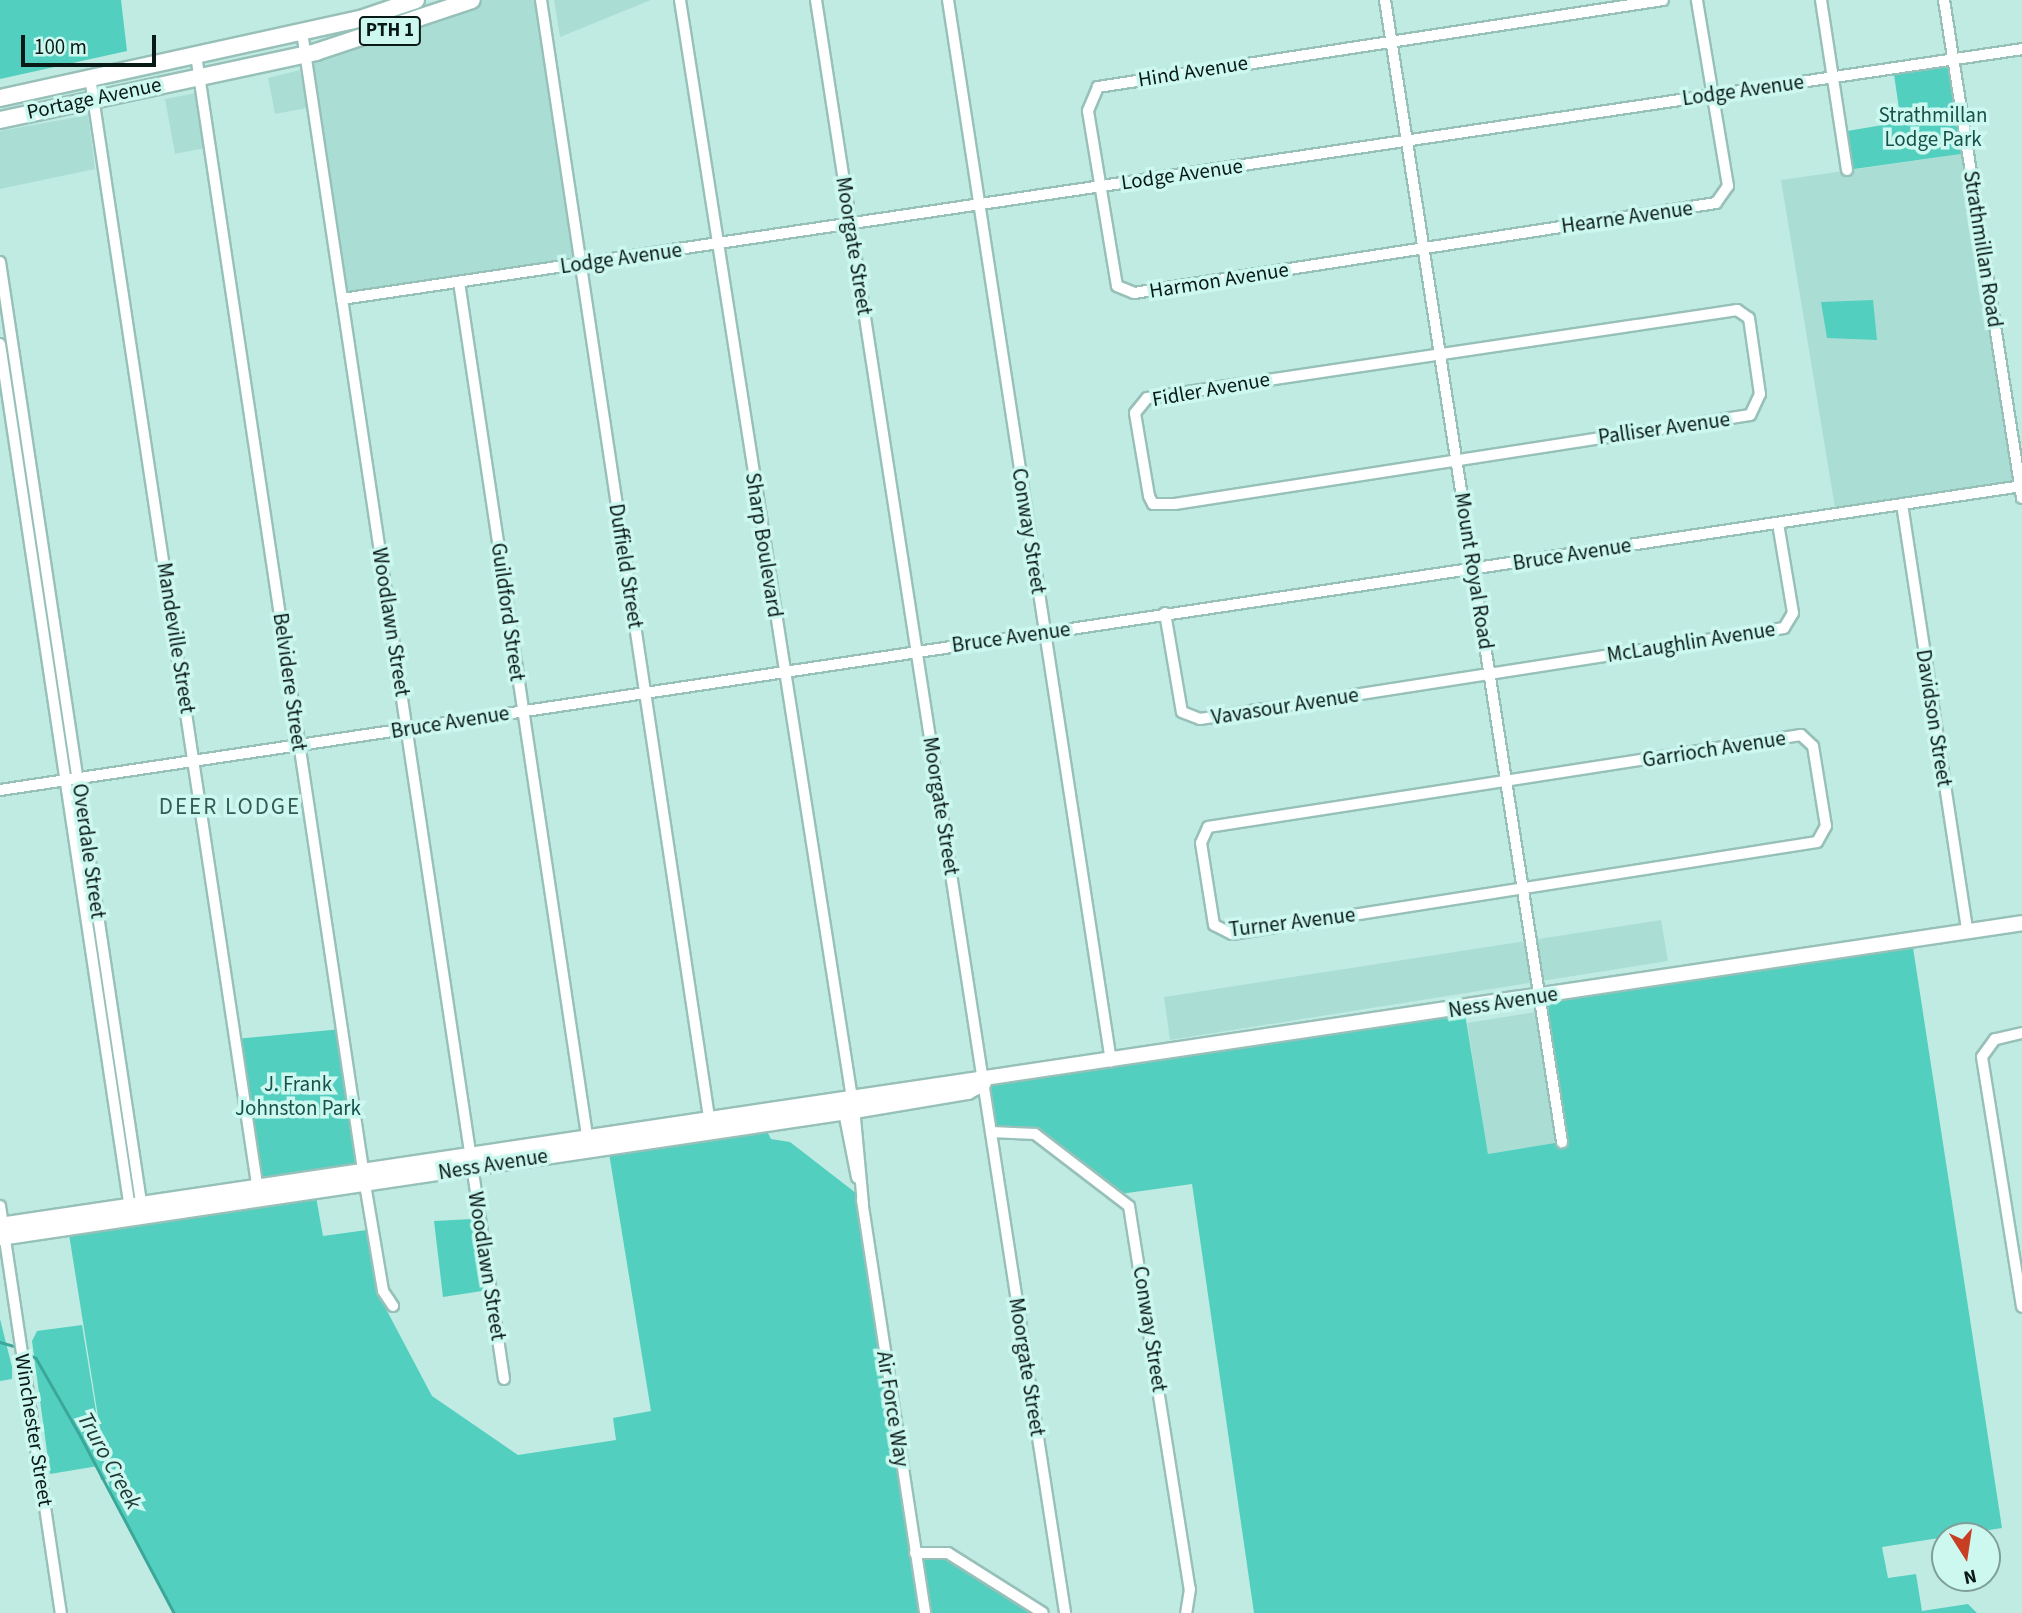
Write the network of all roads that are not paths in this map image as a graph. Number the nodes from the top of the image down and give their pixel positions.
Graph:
1 (415, 0) edge
2 (472, 0) edge
3 (541, 0) edge
4 (680, 0) edge
5 (816, 0) edge
6 (948, 0) edge
7 (1385, 0) edge
8 (1663, 0) edge
9 (1697, 0) edge
10 (1821, 0) edge
11 (1944, 0) edge
12 (302, 32) junction
13 (1392, 40) junction
14 (2022, 49) edge
15 (306, 54) junction
16 (196, 55) junction
17 (1954, 59) junction
18 (200, 76) junction
19 (90, 77) junction
20 (1833, 77) junction
21 (1715, 95) junction
22 (0, 98) edge
23 (94, 99) junction
24 (0, 120) edge
25 (1407, 141) junction
26 (1847, 170) dead end
27 (1100, 186) junction
28 (979, 204) junction
29 (851, 223) junction
30 (717, 243) junction
31 (1423, 247) junction
32 (0, 262) edge
33 (580, 264) junction
34 (459, 282) junction
35 (342, 299) junction
36 (0, 344) edge
37 (1440, 352) junction
38 (1456, 459) junction
39 (33, 484) junction
40 (21, 486) junction
41 (2021, 486) edge
42 (2022, 498) edge
43 (1902, 504) junction
44 (1778, 523) junction
45 (1474, 568) junction
46 (1165, 613) junction
47 (1045, 633) junction
48 (917, 652) junction
49 (783, 671) junction
50 (1490, 674) junction
51 (646, 693) junction
52 (523, 711) junction
53 (407, 729) junction
54 (299, 745) junction
55 (195, 760) junction
56 (78, 778) junction
57 (65, 780) junction
58 (1506, 781) junction
59 (0, 790) edge
60 (1522, 889) junction
61 (2022, 923) edge
62 (1967, 932) junction
63 (1538, 997) junction
64 (2022, 1033) edge
65 (1111, 1062) junction
66 (984, 1083) junction
67 (848, 1101) junction
68 (710, 1124) junction
69 (991, 1132) junction
70 (1562, 1142) dead end
71 (588, 1143) junction
72 (471, 1160) junction
73 (364, 1176) junction
74 (259, 1192) junction
75 (0, 1206) edge
76 (136, 1211) junction
77 (2, 1231) edge
78 (393, 1306) dead end
79 (2022, 1307) edge
80 (504, 1379) dead end
81 (915, 1553) junction
82 (61, 1613) edge
83 (925, 1613) edge
84 (1043, 1613) edge
85 (1065, 1613) edge
86 (1186, 1613) edge

1 - 12 highway, Portage Avenue / PTH 1
2 - 15 highway, Portage Avenue / PTH 1
3 - 33 street, Duffield Street
4 - 30 street, Sharp Boulevard
5 - 29 street, Moorgate Street
6 - 28 street, Conway Street
7 - 13 street, Mount Royal Road
8 - 13 street, Hind Avenue
9 - 21 street
10 - 20 street
11 - 17 street, Strathmillan Road
12 - 15 street, Woodlawn Street
12 - 16 highway, Portage Avenue / PTH 1
13 - 25 street, Mount Royal Road
13 - 27 street, Hind Avenue
14 - 17 street, Lodge Avenue
15 - 18 highway, Portage Avenue / PTH 1
15 - 35 street, Woodlawn Street
16 - 18 street, Belvidere Street
16 - 19 highway, Portage Avenue / PTH 1
17 - 20 street, Lodge Avenue
17 - 41 street, Strathmillan Road
18 - 23 highway, Portage Avenue / PTH 1
18 - 54 street, Belvidere Street
19 - 22 highway, Portage Avenue / PTH 1
19 - 23 street, Mandeville Street
20 - 21 street, Lodge Avenue
20 - 26 street
21 - 25 street, Lodge Avenue
21 - 31 street, Hearne Avenue
23 - 24 highway, Portage Avenue / PTH 1
23 - 55 street, Mandeville Street
25 - 27 street, Lodge Avenue
25 - 31 street, Mount Royal Road
27 - 28 street, Lodge Avenue
27 - 31 street, Harmon Avenue
28 - 29 street, Lodge Avenue
28 - 47 street, Conway Street
29 - 30 street, Lodge Avenue
29 - 48 street, Moorgate Street
30 - 33 street, Lodge Avenue
30 - 49 street, Sharp Boulevard
31 - 37 street, Mount Royal Road
32 - 39 street, Overdale Street
33 - 34 street, Lodge Avenue
33 - 51 street, Duffield Street
34 - 35 street, Lodge Avenue
34 - 52 street, Guildford Street
35 - 53 street, Woodlawn Street
36 - 40 street, Overdale Street
37 - 38 street, Mount Royal Road
37 - 38 street, Palliser Avenue
37 - 38 street, Fidler Avenue
38 - 45 street, Mount Royal Road
39 - 40 street
39 - 56 street, Overdale Street
40 - 57 street, Overdale Street
41 - 42 street, Strathmillan Road
41 - 43 street, Bruce Avenue
43 - 44 street, Bruce Avenue
43 - 62 street, Davidson Street
44 - 45 street, Bruce Avenue
44 - 50 street, McLaughlin Avenue
45 - 46 street, Bruce Avenue
45 - 50 street, Mount Royal Road
46 - 47 street, Bruce Avenue
46 - 50 street, Vavasour Avenue
47 - 48 street, Bruce Avenue
47 - 65 street, Conway Street
48 - 49 street, Bruce Avenue
48 - 66 street, Moorgate Street
49 - 51 street, Bruce Avenue
49 - 67 street, Sharp Boulevard
50 - 58 street, Mount Royal Road
51 - 52 street, Bruce Avenue
51 - 68 street, Duffield Street
52 - 53 street, Bruce Avenue
52 - 71 street, Guildford Street
53 - 54 street, Bruce Avenue
53 - 72 street, Woodlawn Street
54 - 55 street, Bruce Avenue
54 - 73 street, Belvidere Street
55 - 56 street, Bruce Avenue
55 - 74 street, Mandeville Street
56 - 57 street, Bruce Avenue
56 - 76 street, Overdale Street
57 - 59 street, Bruce Avenue
57 - 76 street, Overdale Street
58 - 60 street, Mount Royal Road
58 - 60 street, Garrioch Avenue
58 - 60 street, Turner Avenue
60 - 63 street, Mount Royal Road
61 - 62 main road, Ness Avenue
62 - 63 main road, Ness Avenue
63 - 65 main road, Ness Avenue
63 - 70 street, Mount Royal Road
64 - 79 street
65 - 66 main road, Ness Avenue
66 - 67 main road, Ness Avenue
66 - 69 street, Moorgate Street
67 - 68 main road, Ness Avenue
67 - 81 street, Air Force Way
68 - 71 main road, Ness Avenue
69 - 85 street, Moorgate Street
69 - 86 street, Conway Street
71 - 72 main road, Ness Avenue
72 - 73 main road, Ness Avenue
72 - 80 street, Woodlawn Street
73 - 74 main road, Ness Avenue
73 - 78 street, Belvidere Street
74 - 76 main road, Ness Avenue
75 - 77 street, Winchester Street
76 - 77 main road, Ness Avenue
77 - 82 street, Winchester Street
81 - 83 street, Air Force Way
81 - 84 street

